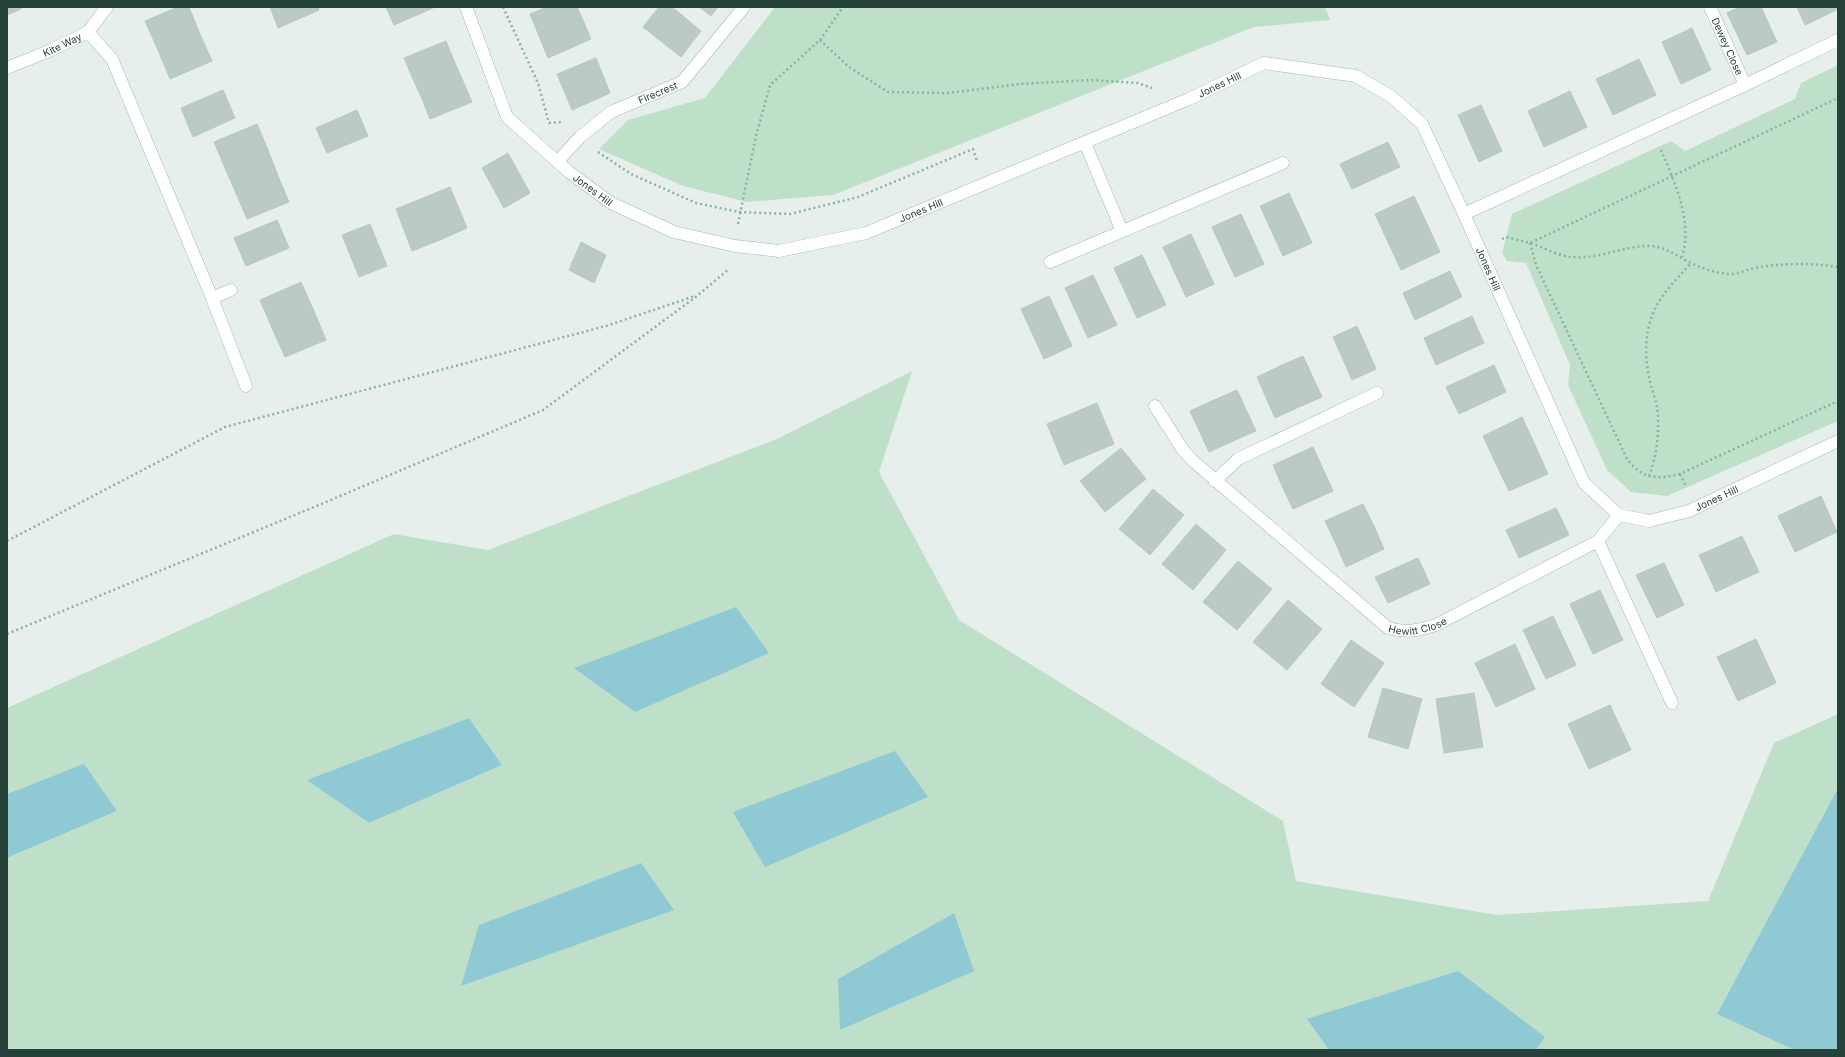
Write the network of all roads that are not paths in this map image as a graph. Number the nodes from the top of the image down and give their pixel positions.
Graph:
1 (107, 7) edge
2 (466, 7) edge
3 (744, 7) edge
4 (1710, 7) edge
5 (88, 32) junction
6 (1838, 40) edge
7 (7, 68) edge
8 (1745, 86) junction
9 (1085, 143) junction
10 (558, 161) junction
11 (1283, 163) dead end
12 (1464, 214) junction
13 (1122, 231) junction
14 (1050, 262) dead end
15 (231, 290) dead end
16 (212, 298) junction
17 (246, 386) dead end
18 (1377, 393) dead end
19 (1154, 406) dead end
20 (1838, 441) edge
21 (1215, 481) junction
22 (1619, 515) junction
23 (1598, 542) junction
24 (1672, 703) dead end

1 - 5 street, Kite Way
2 - 10 street, Jones Hill
3 - 10 street, Firecrest
4 - 8 street, Dewey Close
5 - 7 street, Kite Way
5 - 16 street
6 - 8 street
8 - 12 street
9 - 10 street, Jones Hill
9 - 12 street, Jones Hill
9 - 13 street
11 - 13 street
12 - 22 street, Jones Hill
13 - 14 street
15 - 16 street
16 - 17 street
18 - 21 street
19 - 21 street, Hewitt Close
20 - 22 street, Jones Hill
21 - 23 street, Hewitt Close
22 - 23 street, Hewitt Close
23 - 24 street

